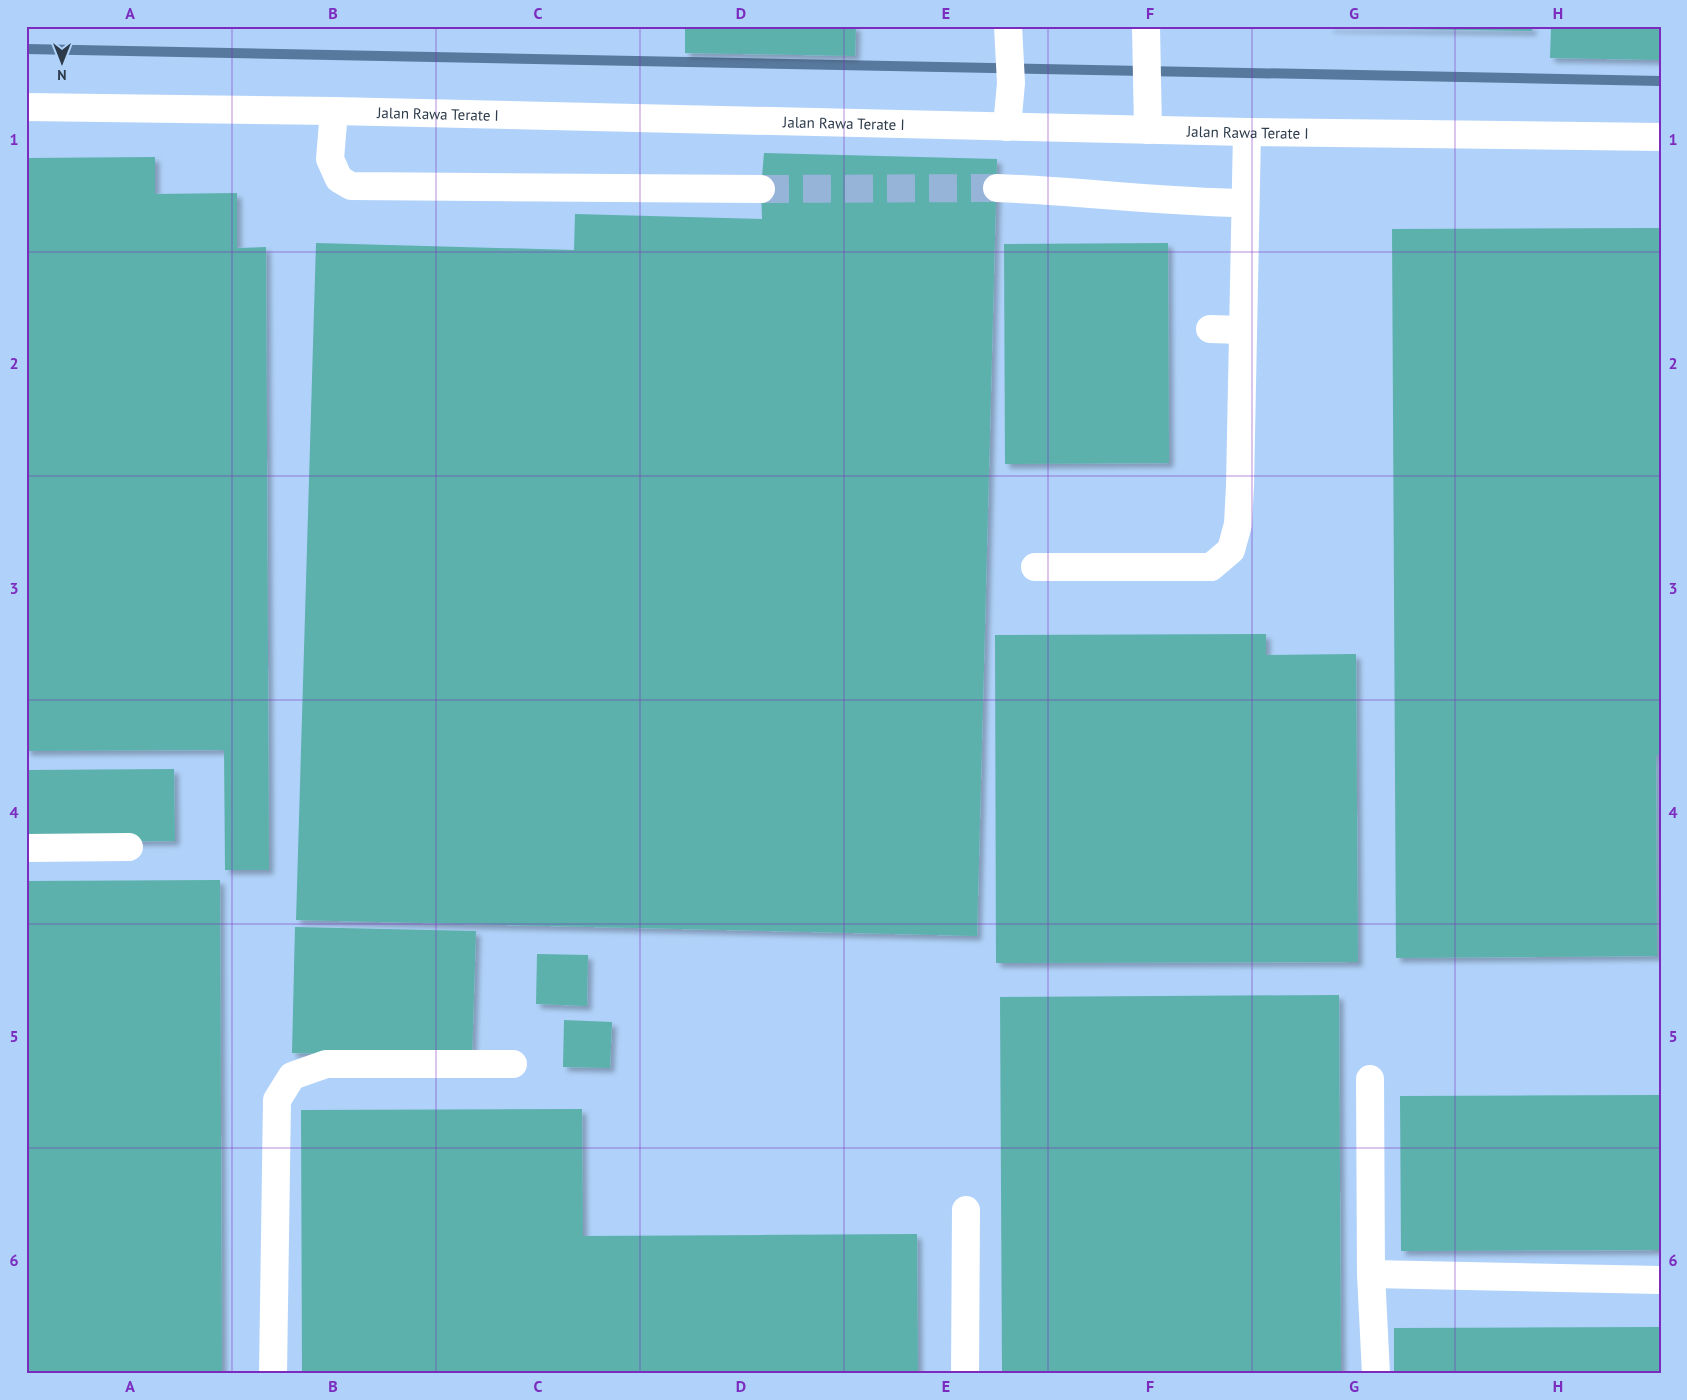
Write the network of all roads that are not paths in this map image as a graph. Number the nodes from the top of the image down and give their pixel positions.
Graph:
1 (1146, 33) edge
2 (1009, 34) edge
3 (26, 107) edge
4 (334, 111) junction
5 (1007, 127) junction
6 (1148, 130) junction
7 (1248, 132) junction
8 (1661, 137) edge
9 (997, 188) tunnel mouth
10 (761, 189) tunnel mouth
11 (1245, 203) junction
12 (1210, 329) dead end
13 (1242, 330) junction
14 (1035, 567) dead end
15 (129, 847) dead end
16 (26, 848) edge
17 (513, 1064) dead end
18 (1370, 1079) dead end
19 (966, 1210) dead end
20 (1371, 1274) junction
21 (1661, 1280) edge
22 (273, 1374) edge
23 (965, 1374) edge
24 (1376, 1374) edge

1 - 6 street
2 - 5 street
3 - 4 street, Jalan Rawa Terate I
4 - 5 street, Jalan Rawa Terate I
4 - 10 street
5 - 6 street, Jalan Rawa Terate I
6 - 7 street, Jalan Rawa Terate I
7 - 8 street, Jalan Rawa Terate I
7 - 11 street
9 - 11 street
11 - 13 street
12 - 13 street
13 - 14 street
15 - 16 street
17 - 22 street
18 - 20 street
19 - 23 street
20 - 21 street
20 - 24 street

